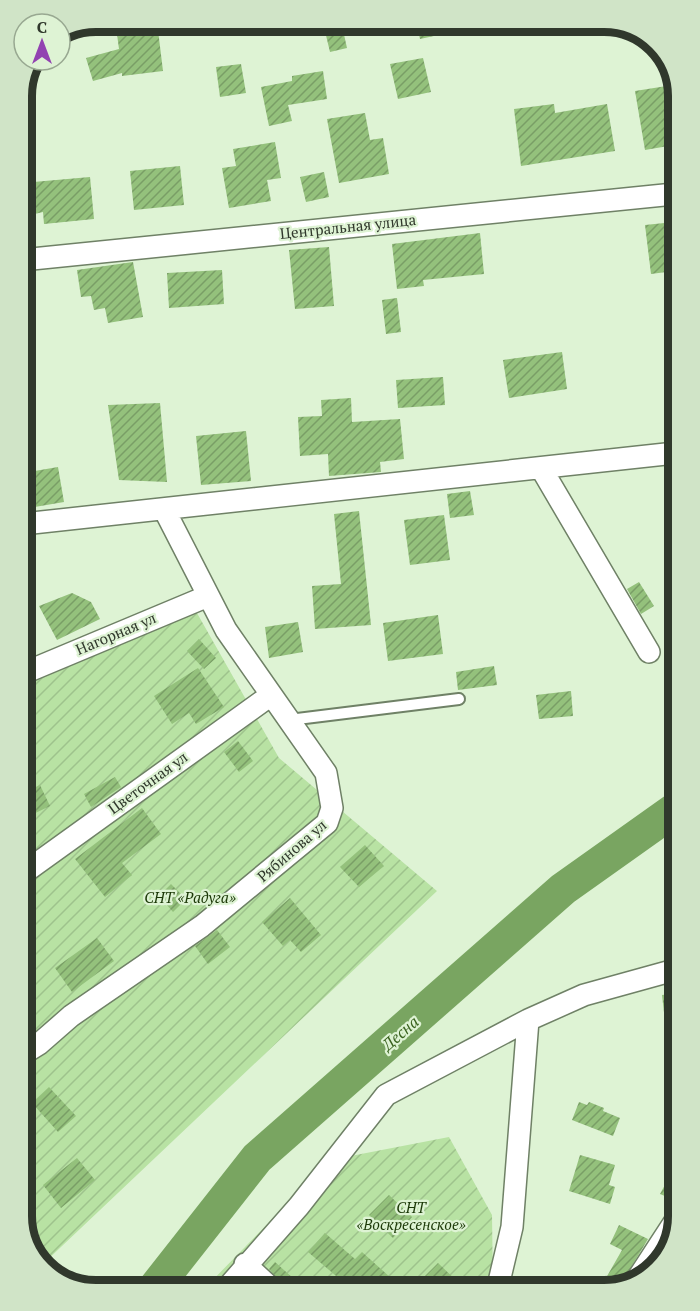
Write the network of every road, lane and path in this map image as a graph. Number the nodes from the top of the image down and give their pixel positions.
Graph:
1 (669, 195) edge
2 (32, 259) edge
3 (669, 454) edge
4 (541, 468) junction
5 (164, 509) junction
6 (32, 523) edge
7 (208, 596) junction
8 (649, 652) dead end
9 (32, 670) edge
10 (271, 695) junction
11 (459, 699) dead end
12 (288, 720) junction
13 (32, 867) edge
14 (669, 971) edge
15 (528, 1020) junction
16 (32, 1048) edge
17 (665, 1237) edge
18 (648, 1263) edge
19 (246, 1264) junction
20 (233, 1279) edge
21 (263, 1279) edge
22 (499, 1280) edge

1 - 2 street, Центральная улица
3 - 4 street
4 - 5 street
4 - 8 street
5 - 6 street
5 - 7 street, Рябинова ул
7 - 9 street, Нагорная ул
7 - 10 street, Рябинова ул
10 - 12 street, Рябинова ул
10 - 13 street, Цветочная ул
11 - 12 lane
12 - 16 street, Рябинова ул
14 - 15 street
15 - 19 street
15 - 22 street
17 - 18 street
19 - 20 street
19 - 21 street

